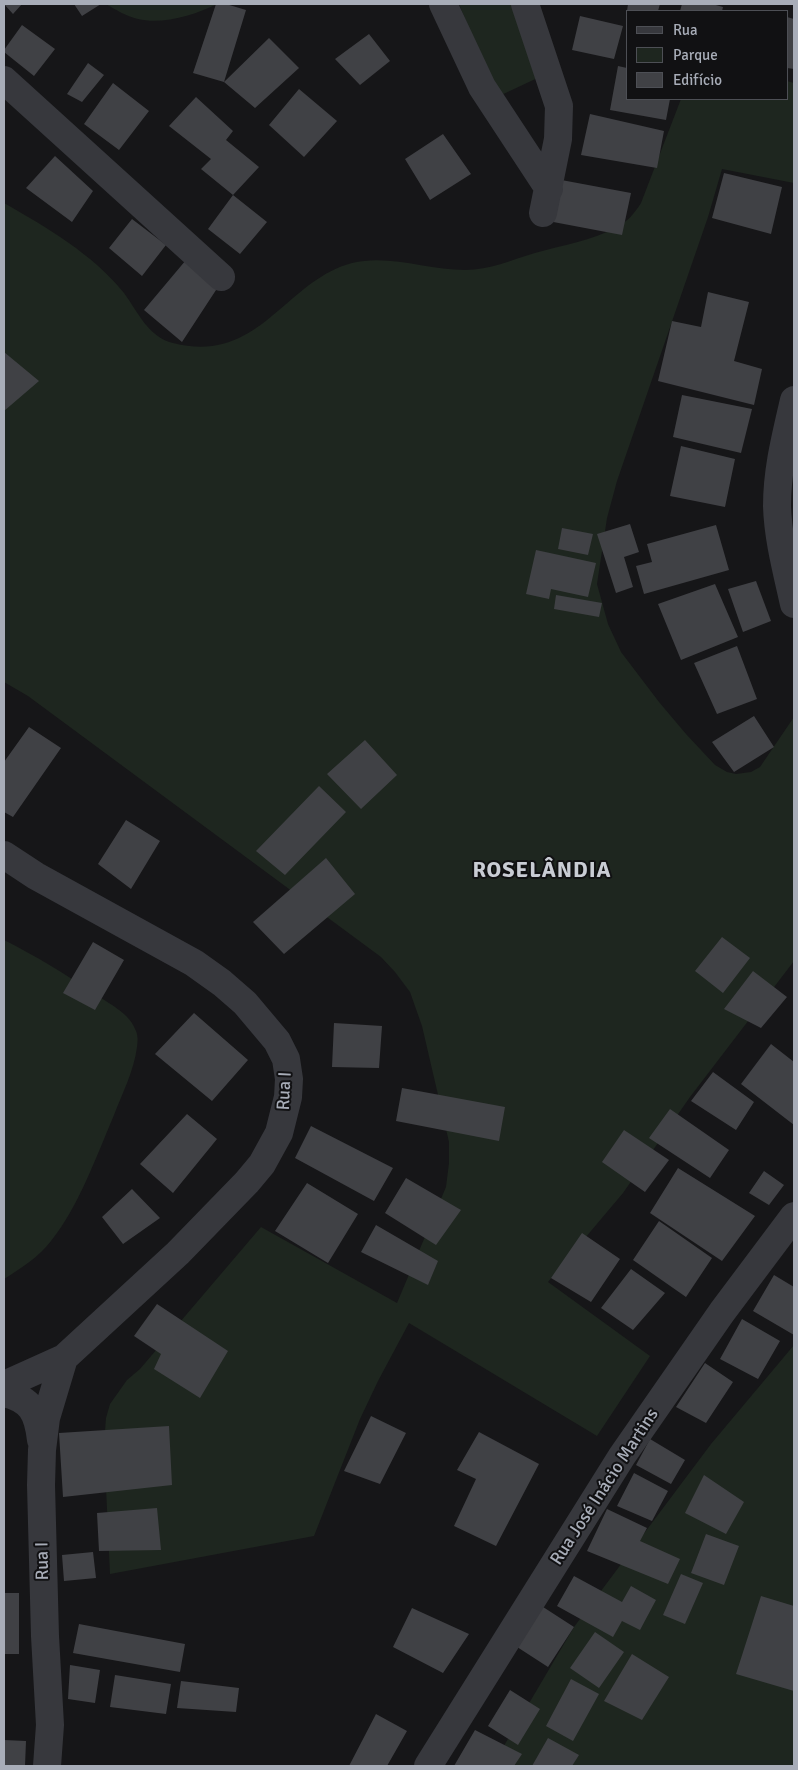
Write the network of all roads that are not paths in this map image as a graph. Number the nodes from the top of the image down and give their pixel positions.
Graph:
1 (443, 4) edge
2 (526, 4) edge
3 (4, 80) edge
4 (221, 277) dead end
5 (794, 400) edge
6 (794, 604) edge
7 (4, 855) edge
8 (794, 1216) edge
9 (64, 1358) junction
10 (4, 1385) edge
11 (4, 1393) edge
12 (42, 1451) junction
13 (47, 1766) edge
14 (428, 1766) edge

1 - 2 street
3 - 4 street
5 - 6 street
7 - 9 street, Rua I
8 - 14 street, Rua José Inácio Martins
9 - 10 street, Rua I
9 - 12 street, Rua I
11 - 12 street
12 - 13 street, Rua I

